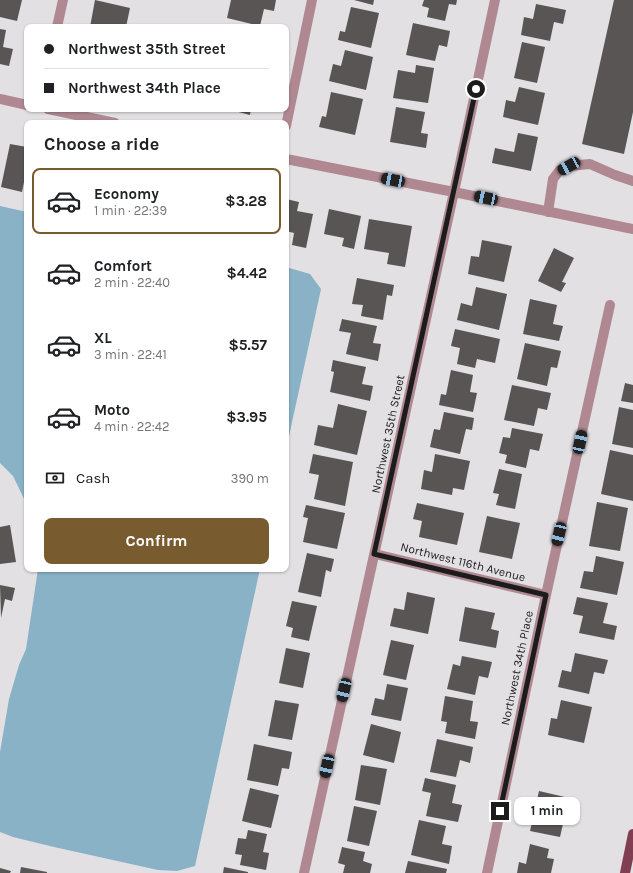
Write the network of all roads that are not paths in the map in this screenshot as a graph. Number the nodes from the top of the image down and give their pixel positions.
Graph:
1 (62, 0) edge
2 (312, 0) edge
3 (495, 0) edge
4 (58, 24) edge
5 (0, 99) edge
6 (24, 103) edge
7 (289, 111) edge
8 (62, 112) edge
9 (101, 120) edge
10 (289, 160) edge
11 (633, 181) edge
12 (454, 192) junction
13 (548, 212) junction
14 (633, 230) edge
15 (610, 305) dead end
16 (374, 554) junction
17 (546, 595) junction
18 (633, 834) edge
19 (304, 873) edge
20 (487, 873) edge
21 (625, 873) edge

1 - 4 street
2 - 7 street
3 - 12 street, Northwest 35th Street
5 - 6 street
8 - 9 street
10 - 12 street
11 - 13 street
12 - 13 street
12 - 16 street, Northwest 35th Street
13 - 14 street
15 - 17 street, Northwest 34th Place
16 - 17 street, Northwest 116th Avenue
16 - 19 street, Northwest 35th Street
17 - 20 street, Northwest 34th Place
18 - 21 main road

